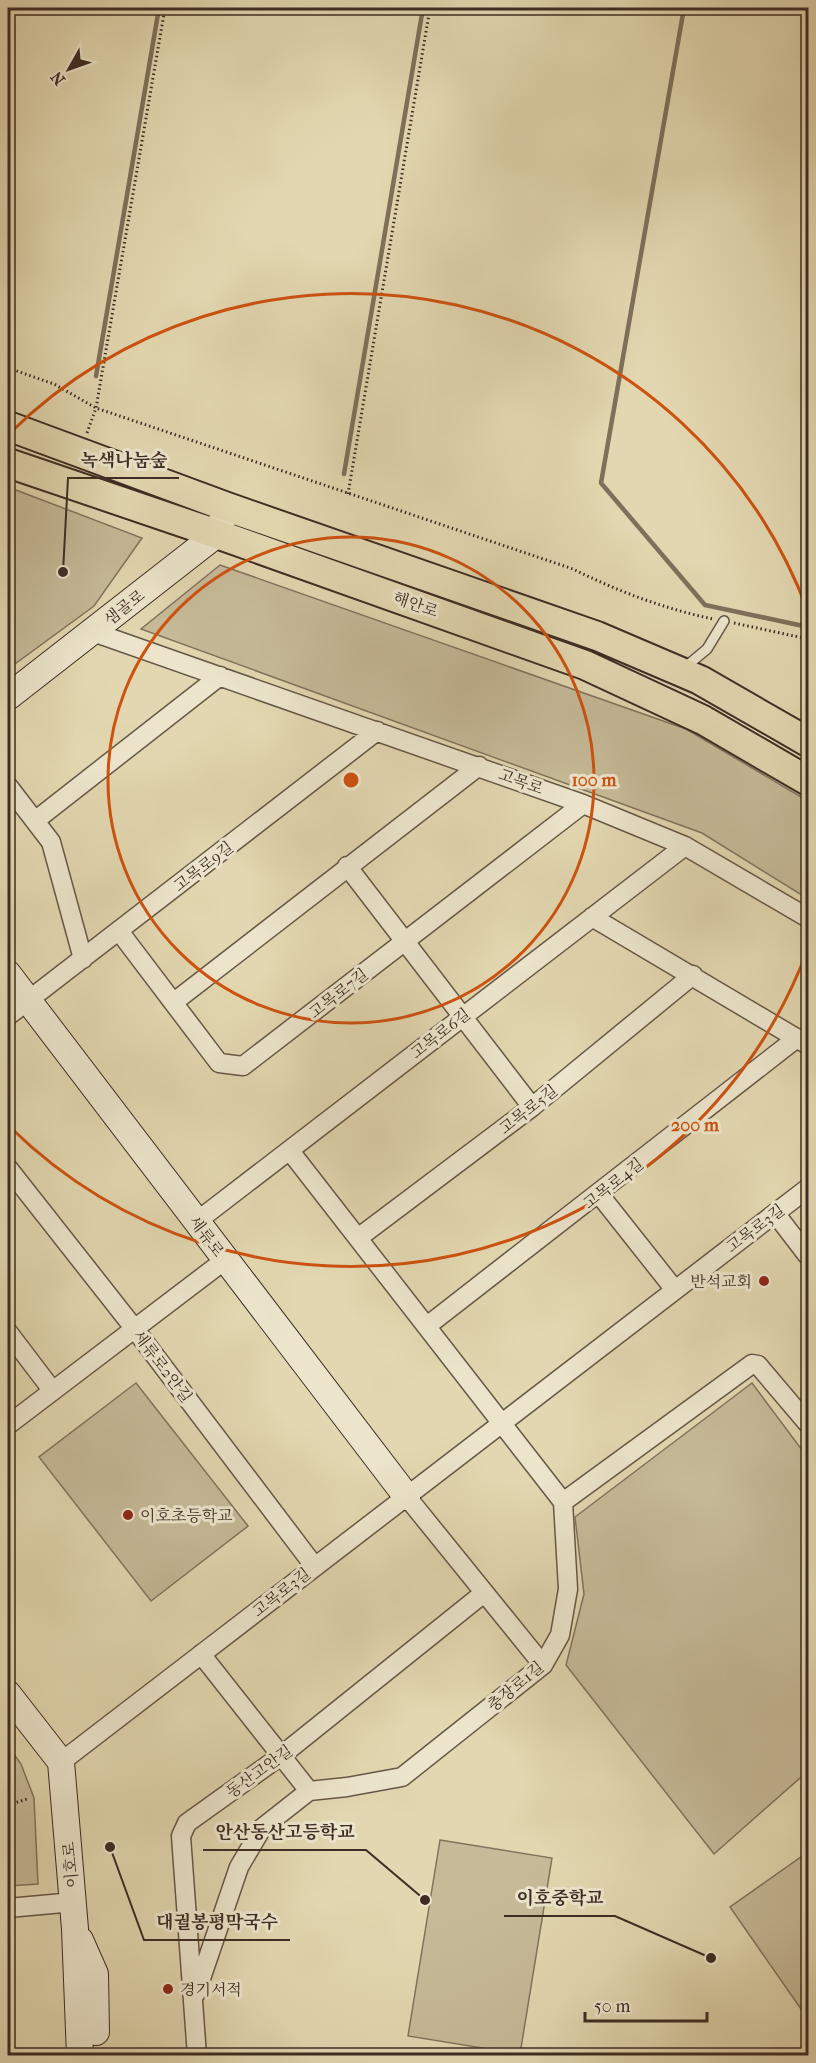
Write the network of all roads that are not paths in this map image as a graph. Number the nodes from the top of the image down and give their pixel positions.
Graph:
1 (8, 426) edge
2 (8, 463) edge
3 (227, 507) junction
4 (218, 534) junction
5 (724, 621) road end
6 (93, 632) junction
7 (680, 672) junction
8 (219, 676) junction
9 (8, 698) edge
10 (377, 731) junction
11 (808, 742) edge
12 (479, 766) junction
13 (808, 781) edge
14 (8, 786) edge
15 (583, 804) junction
16 (36, 820) junction
17 (685, 846) junction
18 (347, 866) junction
19 (592, 916) junction
20 (808, 918) edge
21 (119, 931) junction
22 (405, 942) junction
23 (83, 959) junction
24 (8, 974) edge
25 (693, 975) junction
26 (28, 1001) junction
27 (174, 1002) junction
28 (463, 1015) junction
29 (8, 1016) edge
30 (803, 1042) edge
31 (532, 1107) junction
32 (290, 1151) junction
33 (8, 1168) edge
34 (808, 1188) edge
35 (599, 1194) junction
36 (775, 1213) junction
37 (196, 1222) junction
38 (358, 1238) junction
39 (808, 1256) edge
40 (225, 1260) junction
41 (675, 1290) junction
42 (427, 1326) junction
43 (134, 1328) junction
44 (8, 1332) edge
45 (52, 1390) junction
46 (503, 1424) junction
47 (808, 1424) edge
48 (8, 1425) edge
49 (407, 1497) junction
50 (563, 1502) junction
51 (315, 1567) junction
52 (484, 1593) junction
53 (201, 1654) junction
54 (543, 1665) junction
55 (8, 1694) edge
56 (282, 1755) junction
57 (61, 1762) junction
58 (309, 1791) junction
59 (74, 1902) junction
60 (8, 1908) edge
61 (75, 1929) junction
62 (194, 1999) junction
63 (67, 2055) edge
64 (80, 2055) edge
65 (96, 2055) edge
66 (197, 2055) edge

1 - 3 main road, 해안로
2 - 4 main road, 해안로
3 - 4 street
3 - 7 main road, 해안로
4 - 6 street, 샘골로
4 - 13 main road, 해안로
5 - 7 lane
6 - 8 street, 고목로
6 - 9 street, 샘골로
7 - 11 main road, 해안로
8 - 10 street, 고목로
8 - 16 street
10 - 12 street, 고목로
10 - 21 street, 고목로9길
12 - 15 street, 고목로
12 - 18 street
14 - 16 street
15 - 17 street, 고목로
15 - 22 street, 고목로7길
16 - 23 street
17 - 19 street, 고목로6길
17 - 20 street, 고목로
18 - 22 street
18 - 27 street
19 - 25 street
19 - 28 street, 고목로6길
21 - 23 street, 고목로9길
21 - 27 street, 고목로7길
22 - 27 street, 고목로7길
22 - 28 street
23 - 26 street, 고목로9길
24 - 26 street, 세류로
25 - 30 street
25 - 31 street, 고목로5길
26 - 29 street, 고목로9길
26 - 37 street, 세류로
28 - 31 street
28 - 32 street, 고목로6길
30 - 35 street, 고목로4길
31 - 38 street, 고목로5길
32 - 37 street, 고목로6길
32 - 38 street
33 - 43 street, 세류로2안길
34 - 36 street, 고목로3길
35 - 41 street
35 - 42 street, 고목로4길
36 - 39 street
36 - 41 street, 고목로3길
37 - 40 street, 세류로
38 - 42 street
40 - 43 street
40 - 49 street, 세류로
41 - 46 street, 고목로3길
42 - 46 street
43 - 45 street
43 - 51 street, 세류로2안길
44 - 45 street
45 - 48 street
46 - 49 street, 고목로3길
46 - 50 street
47 - 50 street
49 - 51 street, 고목로3길
49 - 52 street
50 - 54 street, 충장로1길
51 - 53 street, 고목로3길
52 - 54 street
52 - 56 street, 동산고안길
53 - 56 street
53 - 57 street, 고목로3길
54 - 58 street, 충장로1길
55 - 57 street
56 - 58 street
56 - 62 street, 동산고안길
57 - 59 street, 이호로
58 - 62 street
59 - 60 street
59 - 61 street, 이호로
61 - 63 street
61 - 64 street, 이호로
61 - 65 street
62 - 66 street, 동산고안길

